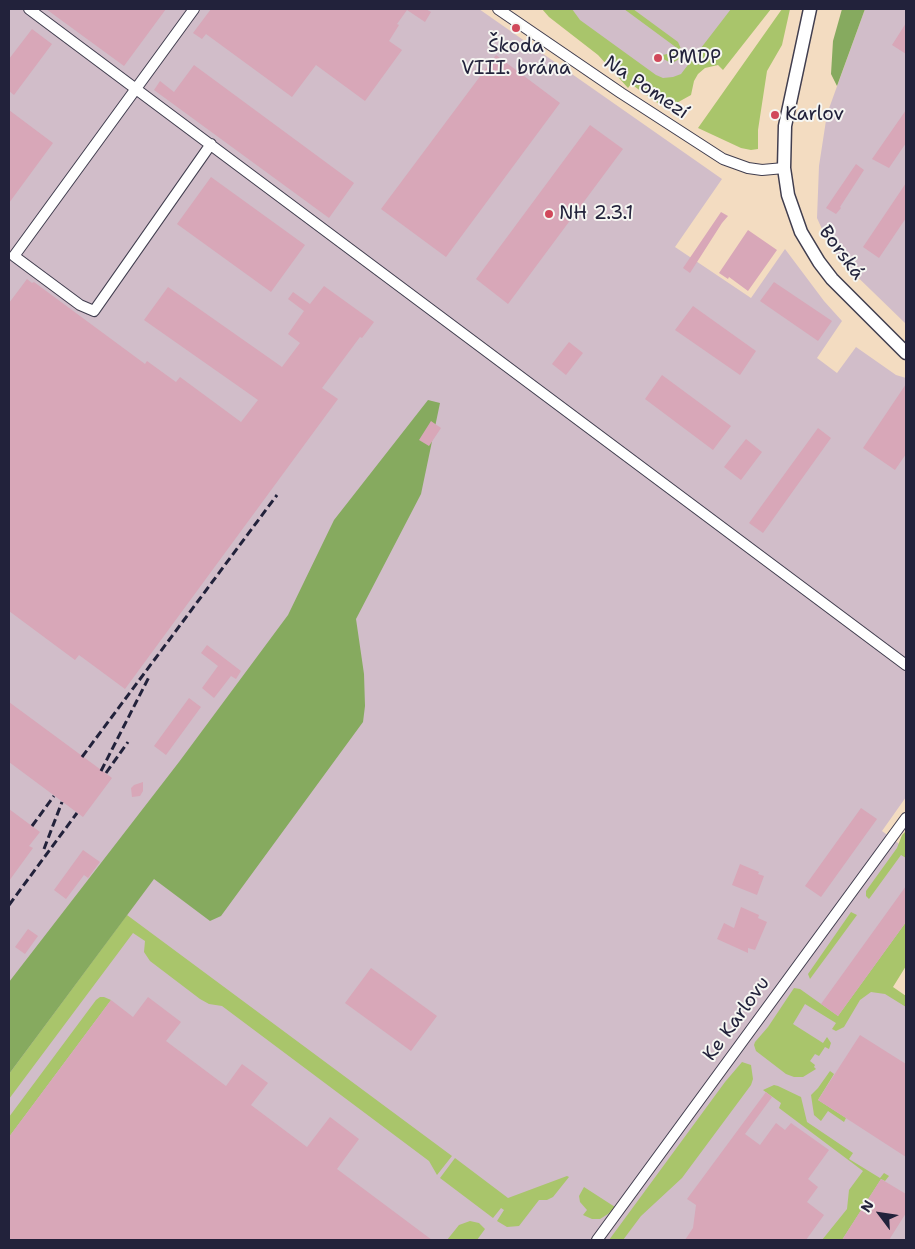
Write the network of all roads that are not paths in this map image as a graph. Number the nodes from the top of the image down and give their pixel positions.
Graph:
1 (29, 9) edge
2 (194, 9) edge
3 (498, 9) edge
4 (810, 9) edge
5 (136, 88) junction
6 (211, 144) junction
7 (784, 168) junction
8 (906, 353) edge
9 (906, 665) edge
10 (906, 818) edge
11 (597, 1240) edge

1 - 5 street
2 - 5 street
3 - 7 street, Na Pomezí
4 - 7 street, Borská
5 - 6 street
5 - 6 street
6 - 9 street
7 - 8 street, Borská
10 - 11 street, Ke Karlovu

